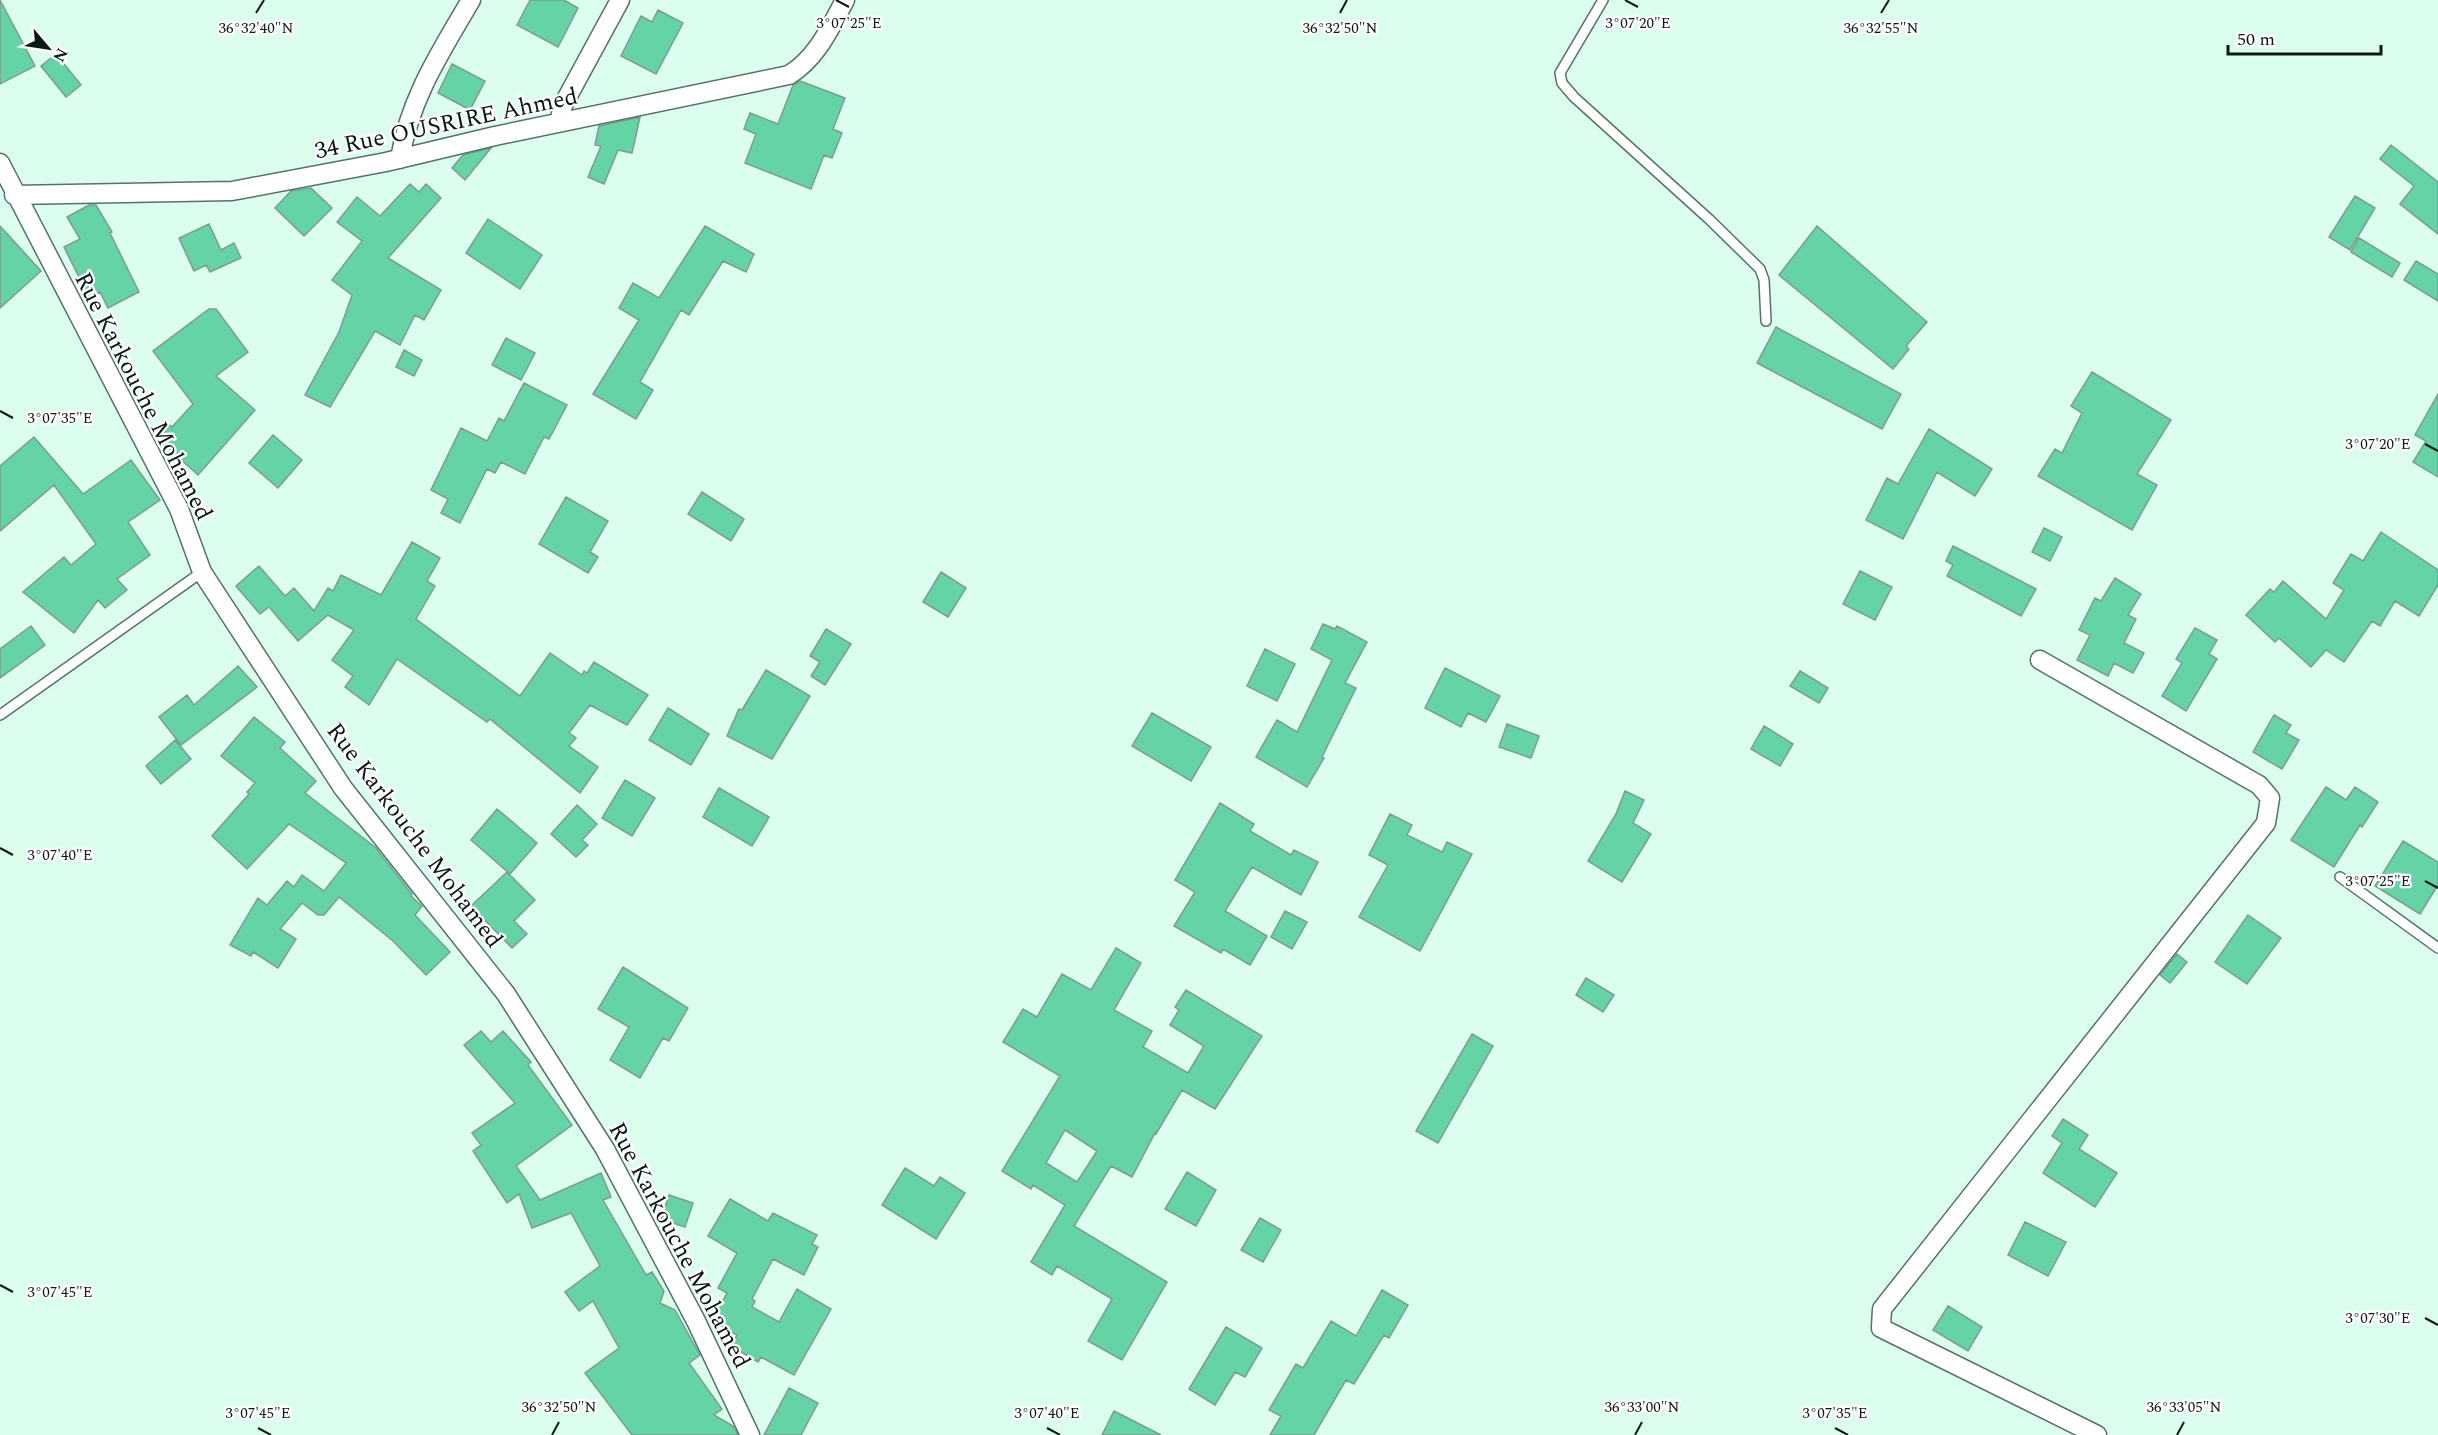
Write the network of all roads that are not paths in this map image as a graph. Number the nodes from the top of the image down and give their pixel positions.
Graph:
1 (471, 0) edge
2 (620, 0) edge
3 (844, 0) edge
4 (1603, 0) edge
5 (559, 123) junction
6 (400, 159) junction
7 (0, 163) edge
8 (15, 195) junction
9 (1766, 321) dead end
10 (202, 572) junction
11 (2040, 660) dead end
12 (0, 715) edge
13 (2340, 877) dead end
14 (2438, 948) edge
15 (750, 1435) edge
16 (2097, 1435) edge

1 - 6 street
2 - 5 street
3 - 5 street, 34 Rue OUSRIRE Ahmed
4 - 9 lane
5 - 6 street, 34 Rue OUSRIRE Ahmed
6 - 8 street, 34 Rue OUSRIRE Ahmed
7 - 8 street, Rue Karkouche Mohamed
8 - 10 street, Rue Karkouche Mohamed
10 - 12 lane
10 - 15 street, Rue Karkouche Mohamed
11 - 16 street
13 - 14 lane

